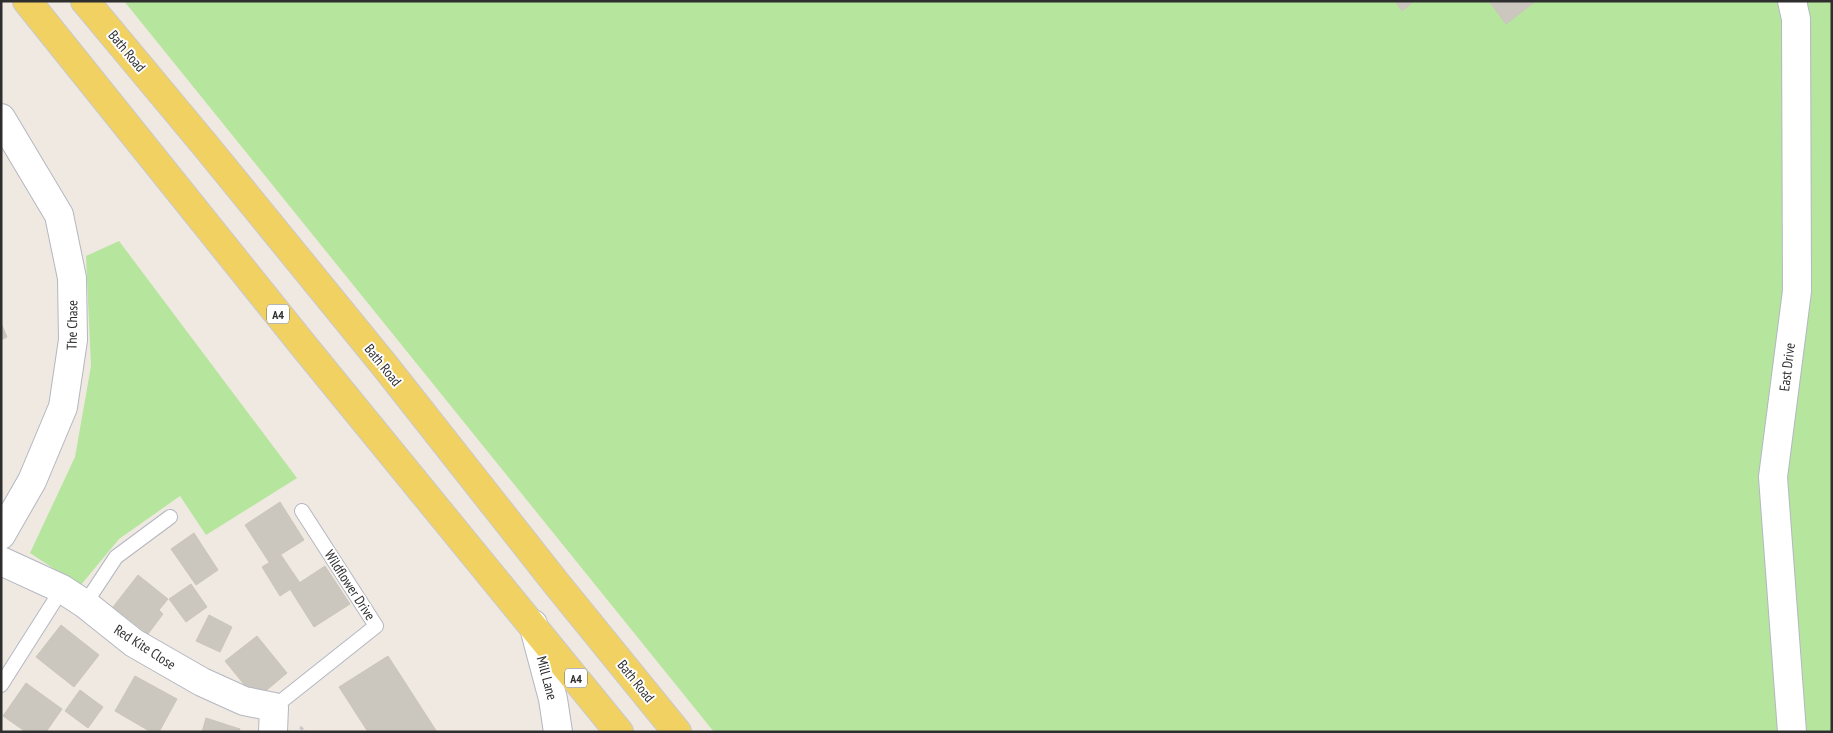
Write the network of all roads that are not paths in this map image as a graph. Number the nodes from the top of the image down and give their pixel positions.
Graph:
1 (27, 1) edge
2 (85, 1) edge
3 (1792, 1) edge
4 (1, 118) edge
5 (302, 510) dead end
6 (170, 517) dead end
7 (1, 535) edge
8 (1, 561) edge
9 (62, 589) junction
10 (85, 604) junction
11 (532, 624) junction
12 (1, 685) edge
13 (273, 719) edge
14 (558, 732) edge
15 (619, 732) edge
16 (677, 732) edge
17 (1792, 732) edge

1 - 11 main road, A4
2 - 16 main road, Bath Road
3 - 17 street, East Drive
4 - 7 street, The Chase
5 - 13 lane, Wildflower Drive
6 - 10 lane
8 - 9 street, Red Kite Close
9 - 10 street, Red Kite Close
9 - 12 lane
10 - 13 street, Red Kite Close
11 - 14 street, Mill Lane
11 - 15 main road, A4

